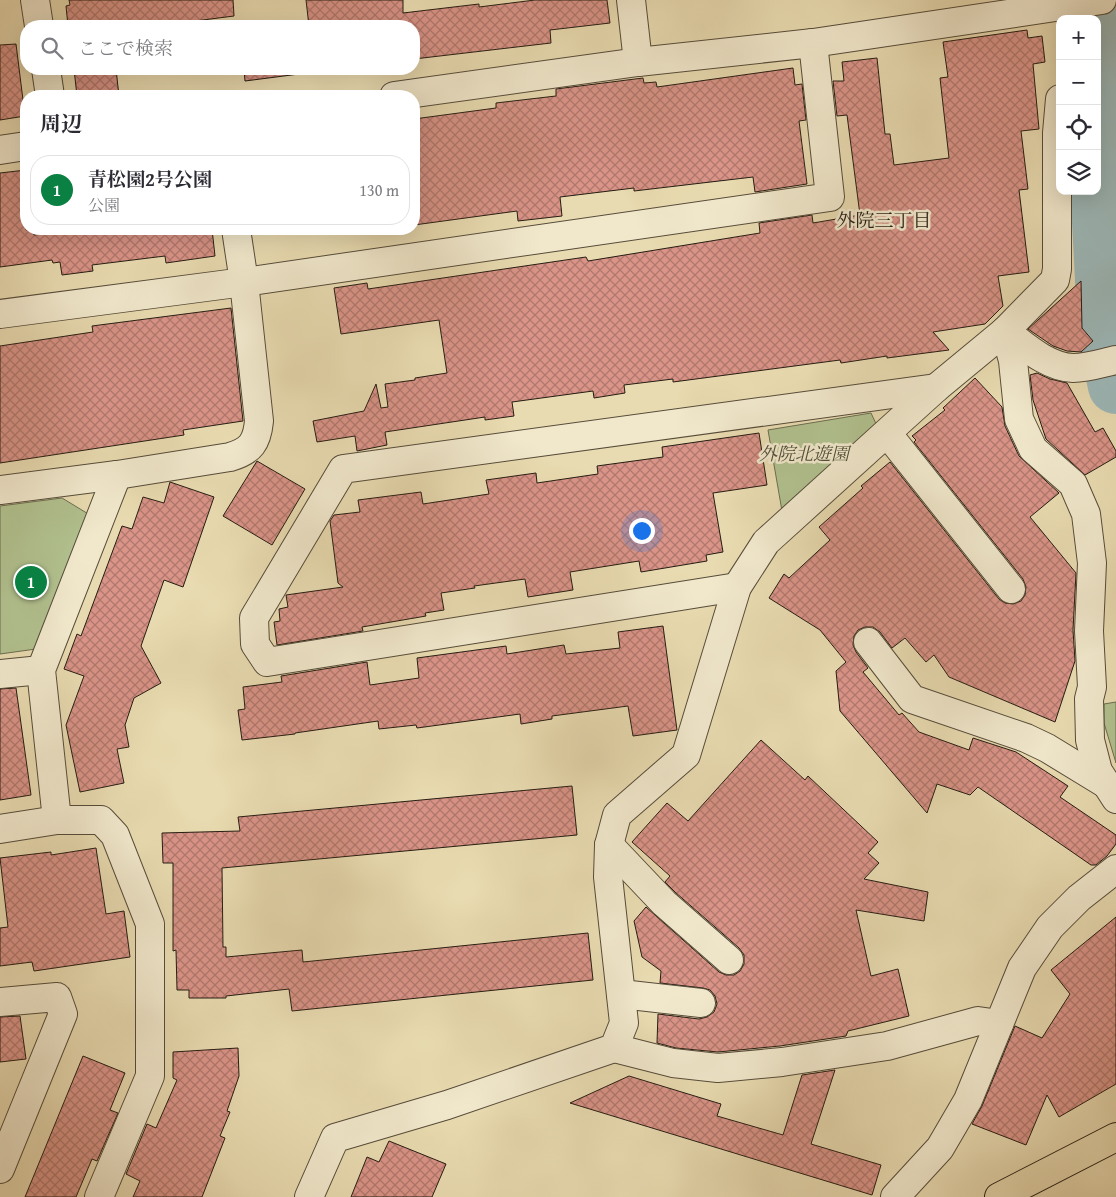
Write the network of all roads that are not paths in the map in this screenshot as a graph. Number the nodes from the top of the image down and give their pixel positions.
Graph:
1 (35, 0) edge
2 (631, 0) edge
3 (1102, 0) edge
4 (1025, 5) edge
5 (1063, 12) edge
6 (38, 20) edge
7 (813, 43) junction
8 (638, 62) junction
9 (47, 75) edge
10 (49, 90) edge
11 (420, 92) edge
12 (1059, 105) edge
13 (20, 147) edge
14 (0, 150) edge
15 (237, 235) edge
16 (244, 282) junction
17 (0, 314) edge
18 (1005, 331) junction
19 (1107, 362) edge
20 (936, 388) junction
21 (888, 433) junction
22 (117, 475) junction
23 (0, 490) edge
24 (737, 587) junction
25 (1011, 589) dead end
26 (868, 642) dead end
27 (41, 670) junction
28 (0, 674) edge
29 (1111, 791) edge
30 (58, 820) junction
31 (0, 829) edge
32 (609, 845) junction
33 (1116, 869) edge
34 (729, 960) dead end
35 (621, 994) junction
36 (0, 1002) edge
37 (701, 1003) dead end
38 (999, 1024) junction
39 (614, 1048) junction
40 (1116, 1137) edge
41 (0, 1169) edge
42 (99, 1197) edge
43 (309, 1197) edge
44 (895, 1197) edge
45 (999, 1197) edge

1 - 6 street
2 - 8 street
3 - 5 street
4 - 5 street
4 - 7 street
7 - 8 street
7 - 16 street
8 - 11 street
9 - 10 street
12 - 18 street
13 - 14 street
15 - 16 street
16 - 17 street
16 - 22 street
18 - 19 street
18 - 20 street
18 - 29 street
20 - 21 street
20 - 24 street
21 - 24 street
21 - 25 street
22 - 23 street
22 - 27 street
24 - 32 street
26 - 29 street
27 - 28 street
27 - 30 street
30 - 31 street
30 - 42 street
32 - 34 street
32 - 35 street
33 - 38 street
35 - 37 street
35 - 39 street
36 - 41 street
38 - 39 street
38 - 44 street
39 - 43 street
40 - 45 main road

